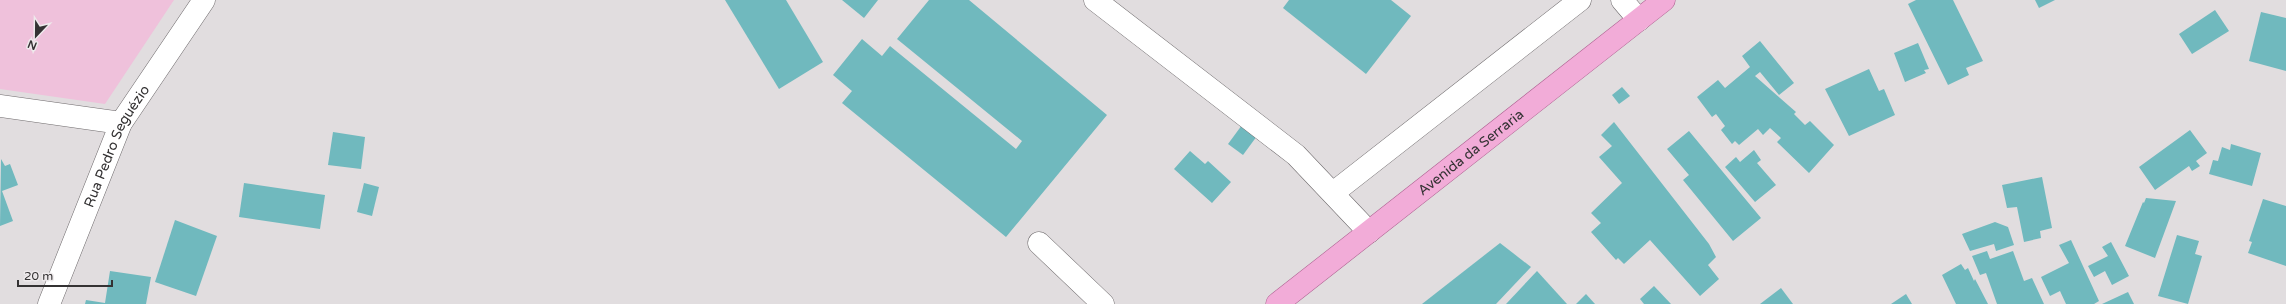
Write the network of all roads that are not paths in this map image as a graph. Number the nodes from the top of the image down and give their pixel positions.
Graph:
1 (204, 0) edge
2 (1095, 0) edge
3 (1580, 0) edge
4 (1622, 0) edge
5 (1664, 0) edge
6 (1639, 20) junction
7 (0, 106) edge
8 (121, 123) junction
9 (1333, 192) junction
10 (1369, 232) junction
11 (1039, 243) dead end
12 (49, 304) edge
13 (1104, 304) edge
14 (1277, 304) edge

1 - 8 street, Rua Pedro Seguézio
2 - 9 street
3 - 9 street
4 - 6 street
5 - 6 main road, Avenida da Serraria
6 - 10 main road, Avenida da Serraria
7 - 8 street
8 - 12 street, Rua Pedro Seguézio
9 - 10 street
10 - 14 main road, Avenida da Serraria
11 - 13 street

